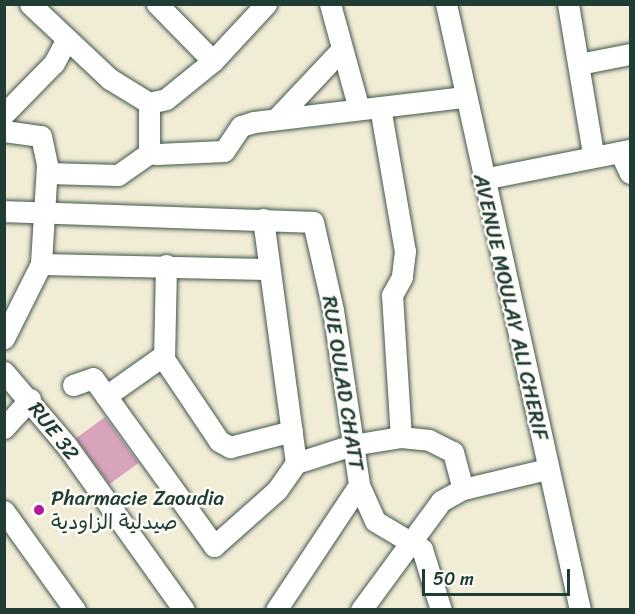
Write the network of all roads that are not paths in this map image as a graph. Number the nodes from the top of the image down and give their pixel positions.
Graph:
1 (30, 4) edge
2 (157, 4) edge
3 (266, 4) edge
4 (330, 4) edge
5 (446, 4) edge
6 (568, 4) edge
7 (66, 40) junction
8 (342, 49) junction
9 (630, 54) edge
10 (213, 61) junction
11 (579, 64) junction
12 (465, 97) junction
13 (149, 103) junction
14 (380, 107) junction
15 (359, 109) junction
16 (4, 114) edge
17 (276, 119) junction
18 (4, 131) edge
19 (625, 151) edge
20 (149, 153) junction
21 (593, 154) junction
22 (630, 173) edge
23 (47, 174) junction
24 (483, 179) junction
25 (4, 211) edge
26 (44, 213) junction
27 (263, 219) junction
28 (41, 264) junction
29 (166, 265) junction
30 (266, 269) junction
31 (4, 338) edge
32 (164, 355) junction
33 (4, 372) edge
34 (73, 385) dead end
35 (106, 396) junction
36 (30, 399) junction
37 (4, 428) edge
38 (292, 431) junction
39 (401, 437) junction
40 (352, 445) junction
41 (296, 463) junction
42 (547, 469) junction
43 (359, 485) junction
44 (463, 489) junction
45 (4, 511) edge
46 (409, 539) junction
47 (75, 609) edge
48 (184, 609) edge
49 (276, 609) edge
50 (361, 609) edge
51 (441, 609) edge
52 (580, 609) edge

1 - 7 street
2 - 10 street
3 - 10 street
4 - 8 street
5 - 12 street, AVENUE MOULAY ALI CHERIF
6 - 11 street
7 - 13 street
7 - 16 street
8 - 15 street
8 - 17 street
9 - 11 street
10 - 13 street
11 - 21 street
12 - 14 street
12 - 24 street, AVENUE MOULAY ALI CHERIF
13 - 20 street
14 - 15 street
14 - 39 street
15 - 17 street
17 - 20 street
18 - 23 street
19 - 21 street
19 - 22 street
20 - 23 street
21 - 24 street
23 - 26 street
24 - 42 street, AVENUE MOULAY ALI CHERIF
25 - 26 street
26 - 27 street
26 - 28 street
27 - 30 street
27 - 40 street, RUE OULAD CHATT
28 - 29 street
28 - 31 street
29 - 30 street
29 - 32 street
30 - 38 street
32 - 35 street
32 - 38 street
33 - 36 street, RUE 32
34 - 35 street
35 - 41 street
36 - 37 street
36 - 48 street, RUE 32
38 - 41 street
39 - 40 street
39 - 44 street
40 - 41 street
40 - 43 street, RUE OULAD CHATT
42 - 44 street
42 - 52 street, AVENUE MOULAY ALI CHERIF
43 - 46 street, RUE OULAD CHATT
43 - 49 street
44 - 46 street
45 - 47 street
46 - 50 street
46 - 51 street

